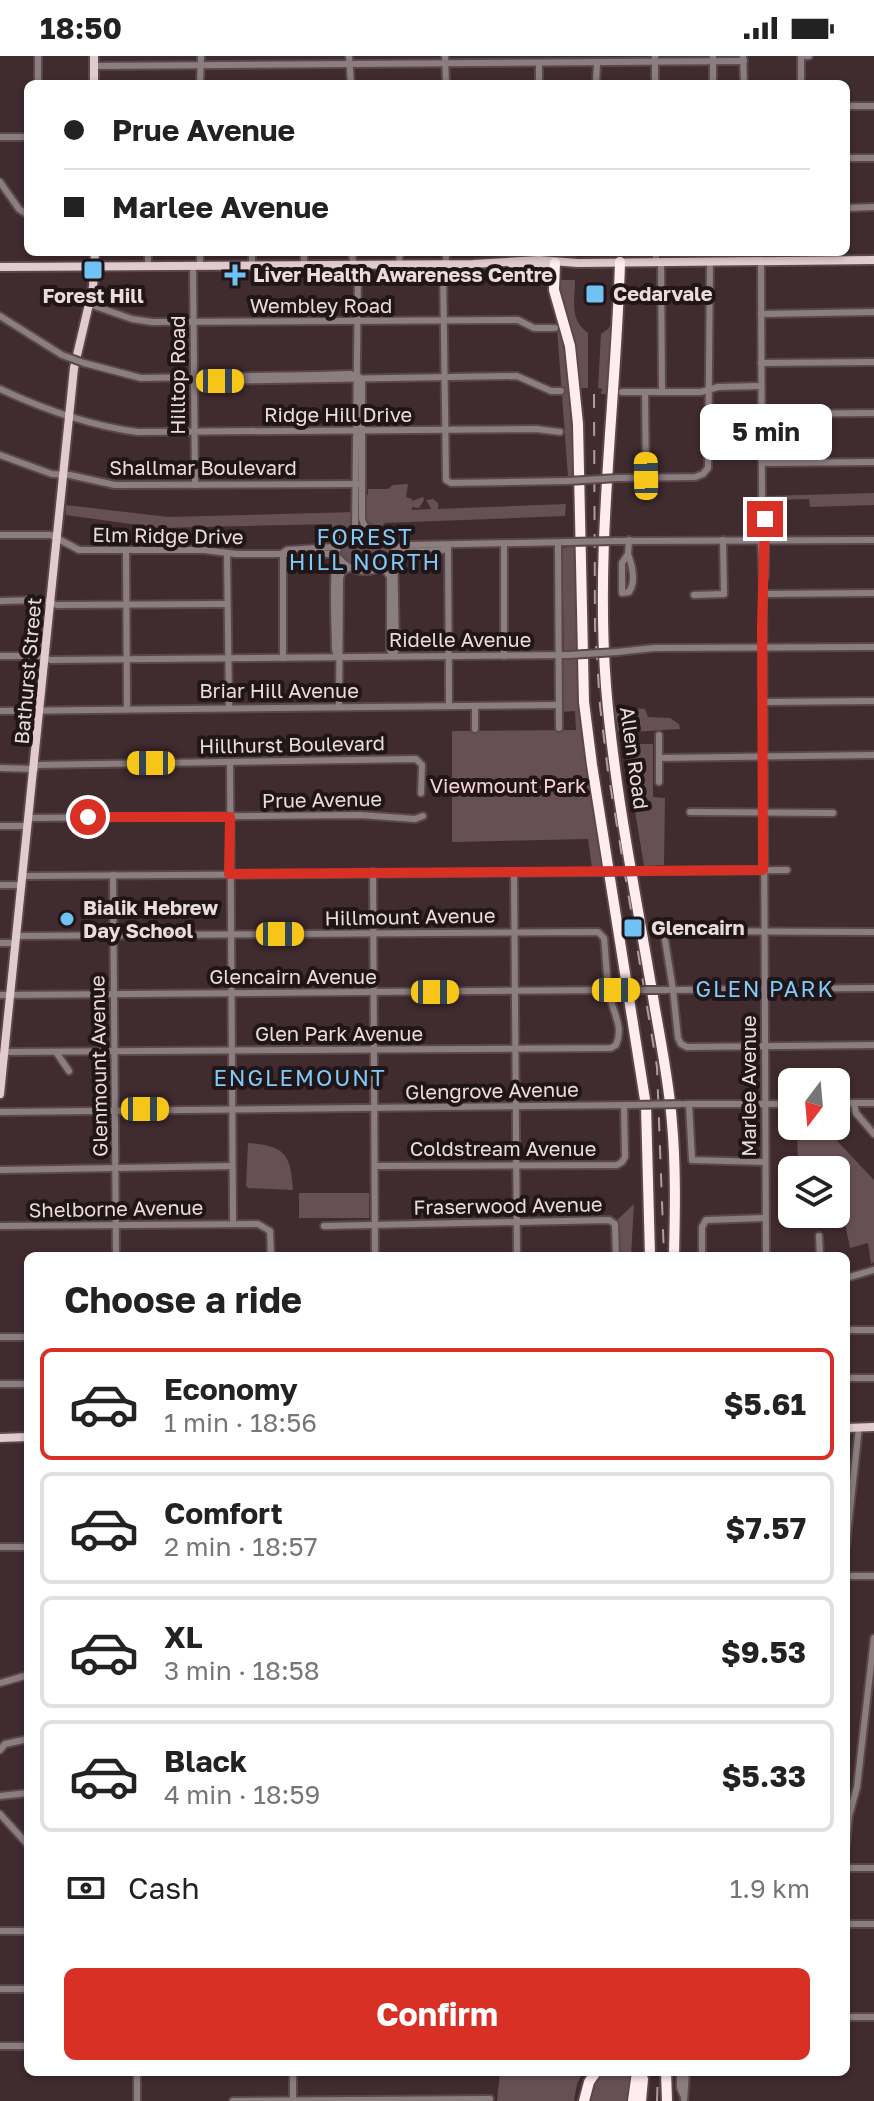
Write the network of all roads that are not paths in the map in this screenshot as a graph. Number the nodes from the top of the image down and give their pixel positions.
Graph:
1 (38, 56) edge
2 (147, 56) edge
3 (201, 56) edge
4 (254, 56) edge
5 (801, 56) edge
6 (809, 56) edge
7 (655, 59) edge
8 (713, 59) edge
9 (744, 59) edge
10 (350, 60) edge
11 (445, 60) edge
12 (526, 60) edge
13 (94, 61) edge
14 (539, 63) junction
15 (597, 63) junction
16 (147, 65) junction
17 (201, 65) junction
18 (254, 65) junction
19 (38, 80) edge
20 (200, 80) edge
21 (351, 80) edge
22 (446, 80) edge
23 (539, 80) edge
24 (596, 80) edge
25 (655, 80) edge
26 (713, 80) edge
27 (744, 80) edge
28 (801, 80) edge
29 (850, 106) edge
30 (874, 106) edge
31 (0, 137) edge
32 (24, 137) edge
33 (850, 158) edge
34 (874, 158) edge
35 (0, 182) edge
36 (874, 207) edge
37 (850, 208) edge
38 (24, 212) edge
39 (95, 256) edge
40 (148, 256) edge
41 (199, 256) edge
42 (252, 256) edge
43 (304, 256) edge
44 (353, 256) edge
45 (400, 256) edge
46 (445, 256) edge
47 (598, 256) edge
48 (713, 256) edge
49 (745, 257) edge
50 (802, 257) edge
51 (658, 259) edge
52 (874, 260) edge
53 (542, 262) edge
54 (620, 262) junction
55 (712, 262) junction
56 (761, 262) junction
57 (598, 263) junction
58 (399, 264) junction
59 (444, 264) junction
60 (252, 265) junction
61 (304, 265) junction
62 (355, 265) junction
63 (196, 266) junction
64 (0, 267) edge
65 (95, 267) junction
66 (148, 267) junction
67 (89, 304) junction
68 (874, 312) edge
69 (761, 314) junction
70 (0, 316) edge
71 (443, 321) junction
72 (359, 322) junction
73 (194, 323) junction
74 (555, 328) dead end
75 (874, 362) edge
76 (761, 363) junction
77 (443, 376) junction
78 (359, 377) junction
79 (194, 378) junction
80 (761, 386) junction
81 (0, 389) edge
82 (709, 389) junction
83 (561, 391) dead end
84 (622, 392) dead end
85 (662, 392) junction
86 (645, 393) junction
87 (874, 413) edge
88 (762, 414) junction
89 (69, 415) junction
90 (444, 430) junction
91 (194, 431) junction
92 (359, 431) junction
93 (560, 432) dead end
94 (0, 455) edge
95 (874, 462) edge
96 (762, 463) junction
97 (63, 475) junction
98 (646, 476) junction
99 (360, 484) junction
100 (195, 485) junction
101 (365, 527) junction
102 (355, 529) junction
103 (0, 535) edge
104 (57, 537) junction
105 (629, 540) junction
106 (723, 540) junction
107 (874, 540) edge
108 (763, 541) junction
109 (558, 543) junction
110 (504, 544) junction
111 (448, 546) junction
112 (126, 550) junction
113 (394, 552) junction
114 (227, 553) junction
115 (283, 553) junction
116 (337, 554) junction
117 (628, 554) junction
118 (383, 567) junction
119 (349, 568) junction
120 (874, 593) edge
121 (338, 594) junction
122 (763, 594) junction
123 (694, 595) dead end
124 (0, 601) edge
125 (50, 602) junction
126 (227, 604) junction
127 (127, 605) junction
128 (393, 605) junction
129 (874, 647) edge
130 (763, 648) junction
131 (605, 653) junction
132 (559, 655) junction
133 (0, 656) edge
134 (393, 656) junction
135 (448, 656) junction
136 (504, 656) junction
137 (45, 658) junction
138 (128, 658) junction
139 (228, 658) junction
140 (283, 658) junction
141 (338, 658) junction
142 (874, 701) edge
143 (764, 702) junction
144 (559, 705) junction
145 (449, 706) junction
146 (475, 706) junction
147 (339, 707) junction
148 (127, 708) junction
149 (229, 708) junction
150 (0, 711) edge
151 (40, 711) junction
152 (559, 728) dead end
153 (475, 729) dead end
154 (659, 735) dead end
155 (874, 755) edge
156 (763, 757) junction
157 (659, 758) junction
158 (230, 762) junction
159 (35, 767) junction
160 (0, 768) edge
161 (659, 782) dead end
162 (421, 793) dead end
163 (690, 812) dead end
164 (764, 813) junction
165 (833, 813) dead end
166 (423, 816) dead end
167 (230, 817) junction
168 (28, 822) junction
169 (0, 826) edge
170 (763, 870) junction
171 (787, 870) dead end
172 (373, 872) junction
173 (514, 872) junction
174 (229, 874) junction
175 (113, 875) junction
176 (22, 880) junction
177 (0, 885) edge
178 (764, 931) junction
179 (514, 932) junction
180 (874, 932) edge
181 (372, 933) junction
182 (229, 934) junction
183 (114, 935) junction
184 (16, 940) junction
185 (0, 943) edge
186 (874, 988) edge
187 (765, 989) junction
188 (613, 990) junction
189 (670, 990) junction
190 (515, 991) junction
191 (373, 992) junction
192 (230, 993) junction
193 (113, 994) junction
194 (0, 995) edge
195 (11, 995) junction
196 (874, 1045) edge
197 (765, 1046) junction
198 (515, 1048) junction
199 (373, 1050) junction
200 (232, 1051) junction
201 (4, 1052) junction
202 (56, 1052) junction
203 (115, 1052) junction
204 (69, 1071) dead end
205 (0, 1094) edge
206 (850, 1103) edge
207 (854, 1103) junction
208 (874, 1103) edge
209 (685, 1104) junction
210 (765, 1104) junction
211 (778, 1104) edge
212 (628, 1105) junction
213 (516, 1106) junction
214 (374, 1108) junction
215 (232, 1109) junction
216 (116, 1110) junction
217 (0, 1112) edge
218 (874, 1134) edge
219 (765, 1162) junction
220 (516, 1165) junction
221 (232, 1166) junction
222 (375, 1166) junction
223 (116, 1168) junction
224 (0, 1170) edge
225 (765, 1218) junction
226 (517, 1223) junction
227 (233, 1224) junction
228 (374, 1224) junction
229 (116, 1225) junction
230 (0, 1226) edge
231 (324, 1226) dead end
232 (819, 1236) dead end
233 (116, 1252) edge
234 (271, 1252) edge
235 (375, 1252) edge
236 (517, 1252) edge
237 (616, 1252) edge
238 (648, 1252) edge
239 (674, 1252) edge
240 (702, 1252) edge
241 (766, 1252) edge
242 (820, 1252) edge
243 (874, 1270) edge
244 (850, 1277) edge
245 (850, 1330) edge
246 (874, 1330) edge
247 (0, 1337) edge
248 (24, 1337) edge
249 (850, 1378) edge
250 (874, 1378) edge
251 (0, 1384) edge
252 (24, 1384) edge
253 (859, 1427) junction
254 (874, 1427) edge
255 (850, 1428) edge
256 (24, 1437) edge
257 (0, 1438) edge
258 (850, 1509) edge
259 (0, 1547) edge
260 (24, 1547) edge
261 (850, 1576) edge
262 (874, 1576) edge
263 (874, 1638) edge
264 (873, 1665) edge
265 (24, 1676) edge
266 (0, 1683) edge
267 (24, 1740) edge
268 (0, 1750) edge
269 (850, 1787) edge
270 (857, 1787) junction
271 (24, 1793) edge
272 (0, 1796) edge
273 (850, 1812) edge
274 (0, 1814) edge
275 (24, 1841) edge
276 (850, 1868) edge
277 (874, 1868) edge
278 (850, 1924) edge
279 (874, 1924) edge
280 (0, 1931) edge
281 (24, 1931) edge
282 (0, 1989) edge
283 (24, 1989) edge
284 (850, 2017) edge
285 (874, 2017) edge
286 (0, 2046) edge
287 (24, 2046) edge
288 (137, 2076) edge
289 (293, 2076) edge
290 (593, 2076) edge
291 (640, 2076) edge
292 (665, 2076) edge
293 (683, 2076) edge
294 (490, 2099) edge
295 (684, 2099) edge
296 (137, 2101) edge
297 (233, 2101) edge
298 (293, 2101) edge
299 (584, 2101) edge
300 (633, 2101) edge
301 (641, 2101) edge
302 (665, 2101) edge

1 - 19 street
2 - 16 street
3 - 17 street
4 - 18 street
5 - 6 street
5 - 28 street
7 - 8 street
7 - 15 street
7 - 25 street
8 - 9 street
8 - 26 street
9 - 27 street
10 - 11 street
10 - 18 street
10 - 21 street
11 - 12 street
11 - 22 street
12 - 14 street
13 - 16 street
14 - 15 street
14 - 23 street
15 - 24 street
16 - 17 street
17 - 18 street
17 - 20 street
29 - 30 street
31 - 32 street
33 - 34 street
35 - 38 street
36 - 37 street
39 - 65 main road, Bathurst Street
40 - 66 street
41 - 63 street, Hilltop Road
42 - 60 street
43 - 61 street
44 - 62 street
45 - 58 street
46 - 59 street
47 - 57 street
48 - 55 street
49 - 55 main road
49 - 56 main road
50 - 52 main road
50 - 56 main road
51 - 54 main road
51 - 55 main road
51 - 85 street
53 - 57 main road
53 - 59 main road
53 - 238 highway, Allen Road
54 - 57 main road
54 - 131 highway, Allen Road
55 - 82 street
56 - 69 street, Marlee Avenue
58 - 59 main road
58 - 62 main road
59 - 71 street
60 - 61 main road
60 - 63 main road
61 - 62 main road
62 - 72 street
63 - 66 main road
63 - 73 street, Hilltop Road
64 - 65 main road
65 - 66 main road
65 - 67 main road, Bathurst Street
67 - 73 street, Wembley Road
67 - 89 main road, Bathurst Street
68 - 69 street
69 - 76 street, Marlee Avenue
70 - 79 street, bridge
71 - 72 street, Wembley Road
71 - 74 street, Wembley Road
71 - 77 street
72 - 73 street, Wembley Road
72 - 78 street
73 - 79 street, Hilltop Road
75 - 76 street
76 - 80 street, Marlee Avenue
77 - 78 street
77 - 83 street
77 - 90 street
78 - 79 street
78 - 92 street
79 - 91 street, Hilltop Road
80 - 82 street
80 - 88 street, Marlee Avenue
81 - 89 street, Ridge Hill Drive
82 - 85 street
82 - 98 street
84 - 86 street
85 - 86 street
86 - 98 street
87 - 88 street
88 - 96 street, Marlee Avenue
89 - 91 street, Ridge Hill Drive
89 - 97 main road, Bathurst Street
90 - 92 street, Ridge Hill Drive
90 - 93 street, Ridge Hill Drive
90 - 98 street, bridge
91 - 92 street, Ridge Hill Drive
91 - 100 street, Hilltop Road
92 - 99 street
94 - 97 street, Shallmar Boulevard
95 - 96 street
96 - 108 street, Marlee Avenue
97 - 100 street, Shallmar Boulevard
97 - 104 main road, Bathurst Street
99 - 100 street, Shallmar Boulevard
99 - 101 street
99 - 102 street
101 - 102 street
101 - 113 street
102 - 116 street
103 - 104 street, Elm Ridge Drive
104 - 112 street, Elm Ridge Drive
104 - 125 main road, Bathurst Street
105 - 106 street
105 - 109 street, bridge
105 - 117 street
106 - 108 street
106 - 123 street
107 - 108 street
108 - 122 street, Marlee Avenue
109 - 110 street
109 - 132 street
110 - 111 street
110 - 136 street
111 - 113 street
111 - 135 street
112 - 114 street, Elm Ridge Drive
112 - 127 street
113 - 118 street
113 - 128 street
114 - 115 street, Elm Ridge Drive
114 - 126 street
115 - 116 street, Elm Ridge Drive
115 - 140 street
116 - 119 street
116 - 121 street
117 - 117 street
118 - 119 street
118 - 128 street
119 - 121 street
120 - 122 street
121 - 141 street
122 - 130 street, Marlee Avenue
124 - 125 street
125 - 127 street
125 - 137 main road, Bathurst Street
126 - 127 street
126 - 139 street
127 - 138 street
128 - 134 street
129 - 130 street, Ridelle Avenue
130 - 131 street, Ridelle Avenue, bridge
130 - 143 street, Marlee Avenue
131 - 132 street, Ridelle Avenue, bridge
131 - 239 highway, Allen Road
132 - 136 street, Ridelle Avenue
132 - 144 street
133 - 137 street, Ridelle Avenue
134 - 135 street, Ridelle Avenue
134 - 141 street, Ridelle Avenue
135 - 136 street, Ridelle Avenue
135 - 145 street
137 - 138 street, Ridelle Avenue
137 - 151 main road, Bathurst Street
138 - 139 street, Ridelle Avenue
138 - 148 street
139 - 140 street, Ridelle Avenue
139 - 149 street
140 - 141 street, Ridelle Avenue
141 - 147 street
142 - 143 street
143 - 156 street, Marlee Avenue
144 - 146 street, Briar Hill Avenue
144 - 152 street
145 - 146 street, Briar Hill Avenue
145 - 147 street, Briar Hill Avenue
146 - 153 street
147 - 149 street, Briar Hill Avenue
148 - 149 street, Briar Hill Avenue
148 - 151 street, Briar Hill Avenue
150 - 151 street, Briar Hill Avenue
151 - 159 main road, Bathurst Street
154 - 157 street
155 - 156 street
156 - 157 street
156 - 164 street, Marlee Avenue
157 - 161 street
158 - 159 street, Hillhurst Boulevard
158 - 162 street, Hillhurst Boulevard
158 - 167 street
159 - 160 street, Hillhurst Boulevard
159 - 168 main road, Bathurst Street
163 - 164 street
164 - 165 street
164 - 170 street, Marlee Avenue
166 - 167 street, Prue Avenue
167 - 168 street, Prue Avenue
167 - 174 street
168 - 169 street, Prue Avenue
168 - 176 main road, Bathurst Street
170 - 171 street
170 - 173 street, bridge
170 - 178 street, Marlee Avenue
172 - 173 street
172 - 174 street
172 - 181 street
173 - 179 street
174 - 175 street
174 - 182 street
175 - 176 street
175 - 183 street, Glenmount Avenue
176 - 177 street
176 - 184 main road, Bathurst Street
178 - 180 street
178 - 187 street, Marlee Avenue
178 - 189 street
179 - 181 street, Hillmount Avenue
179 - 188 street, Hillmount Avenue
179 - 190 street
181 - 182 street, Hillmount Avenue
181 - 191 street
182 - 183 street, Hillmount Avenue
182 - 192 street
183 - 184 street, Hillmount Avenue
183 - 193 street, Glenmount Avenue
184 - 185 street, Hillmount Avenue
184 - 195 main road, Bathurst Street
186 - 187 street, Glencairn Avenue
187 - 189 street, Glencairn Avenue
187 - 197 street, Marlee Avenue
188 - 189 street, Glencairn Avenue, bridge
188 - 190 street, Glencairn Avenue
188 - 198 street, Glen Park Avenue
189 - 197 street
190 - 191 street, Glencairn Avenue
190 - 198 street
191 - 192 street, Glencairn Avenue
191 - 199 street
192 - 193 street, Glencairn Avenue
192 - 200 street
193 - 195 street, Glencairn Avenue
193 - 203 street, Glenmount Avenue
194 - 195 street, Glencairn Avenue
195 - 201 main road, Bathurst Street
196 - 197 street
197 - 210 street, Marlee Avenue
198 - 199 street, Glen Park Avenue
198 - 213 street
199 - 200 street, Glen Park Avenue
199 - 214 street
200 - 203 street, Glen Park Avenue
200 - 215 street
201 - 202 street, Glen Park Avenue
201 - 205 main road, Bathurst Street
202 - 203 street, Glen Park Avenue
202 - 204 street
203 - 216 street, Glenmount Avenue
206 - 207 street
207 - 208 street
207 - 218 street
209 - 210 street, Glengrove Avenue
209 - 212 street, Glengrove Avenue, bridge
209 - 219 street
210 - 211 street, Glengrove Avenue
210 - 219 street, Marlee Avenue
212 - 213 street, Glengrove Avenue
212 - 220 street, Coldstream Avenue
213 - 214 street, Glengrove Avenue
213 - 220 street
214 - 215 street, Glengrove Avenue
214 - 222 street
215 - 216 street, Glengrove Avenue
215 - 221 street
216 - 217 street, Glengrove Avenue
216 - 223 street, Glenmount Avenue
219 - 225 street, Marlee Avenue
220 - 222 street, Coldstream Avenue
220 - 226 street
221 - 223 street
221 - 227 street
222 - 228 street
223 - 224 street
223 - 229 street, Glenmount Avenue
225 - 240 street
225 - 241 street, Marlee Avenue
226 - 228 street, Fraserwood Avenue
226 - 236 street
226 - 237 street, Fraserwood Avenue
227 - 229 street, Shelborne Avenue
227 - 234 street, Shelborne Avenue
228 - 231 street, Fraserwood Avenue
228 - 235 street
229 - 230 street, Shelborne Avenue
229 - 233 street, Glenmount Avenue
232 - 242 street
243 - 244 street
245 - 246 street
247 - 248 street
249 - 250 street
251 - 252 street
253 - 254 main road
253 - 255 main road
253 - 258 street
256 - 257 main road
259 - 260 street
261 - 262 street
263 - 264 street
264 - 270 street
265 - 266 street
267 - 268 street
269 - 270 street
270 - 273 street
271 - 272 street
274 - 275 street
276 - 277 street
278 - 279 street
280 - 281 street
282 - 283 street
284 - 285 street
286 - 287 street
288 - 296 street
289 - 298 street
290 - 299 highway
291 - 300 highway
291 - 301 highway
292 - 302 highway
293 - 295 street
294 - 298 street
297 - 298 street

